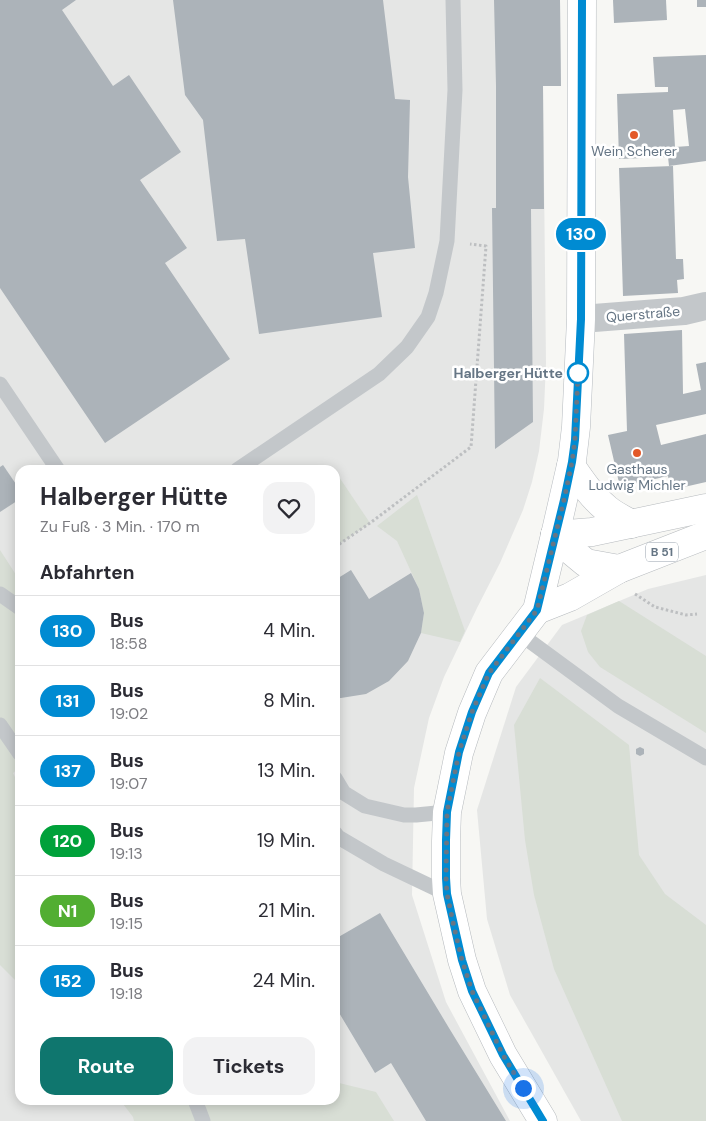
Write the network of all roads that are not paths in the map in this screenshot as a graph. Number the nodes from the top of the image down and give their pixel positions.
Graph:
1 (453, 0) edge
2 (582, 0) edge
3 (706, 306) edge
4 (581, 319) junction
5 (0, 384) edge
6 (55, 465) edge
7 (244, 465) edge
8 (571, 466) junction
9 (706, 508) edge
10 (631, 524) junction
11 (555, 535) junction
12 (706, 535) edge
13 (619, 569) junction
14 (0, 594) edge
15 (15, 604) edge
16 (537, 610) junction
17 (520, 634) junction
18 (0, 724) edge
19 (15, 746) edge
20 (706, 758) edge
21 (340, 786) edge
22 (447, 812) junction
23 (340, 838) edge
24 (447, 894) junction
25 (196, 1105) edge
26 (203, 1121) edge
27 (543, 1121) edge

1 - 7 lane
2 - 4 main road
3 - 4 street, Querstraße
4 - 8 main road
5 - 6 lane
8 - 10 main road
8 - 11 main road
9 - 10 main road
10 - 11 main road
11 - 13 main road
11 - 16 main road
12 - 13 main road, B 51
13 - 16 main road, B 51
14 - 15 lane
16 - 17 main road
17 - 20 lane
17 - 22 main road
18 - 19 lane
21 - 22 lane
22 - 24 main road
23 - 24 lane
24 - 27 main road
25 - 26 lane

